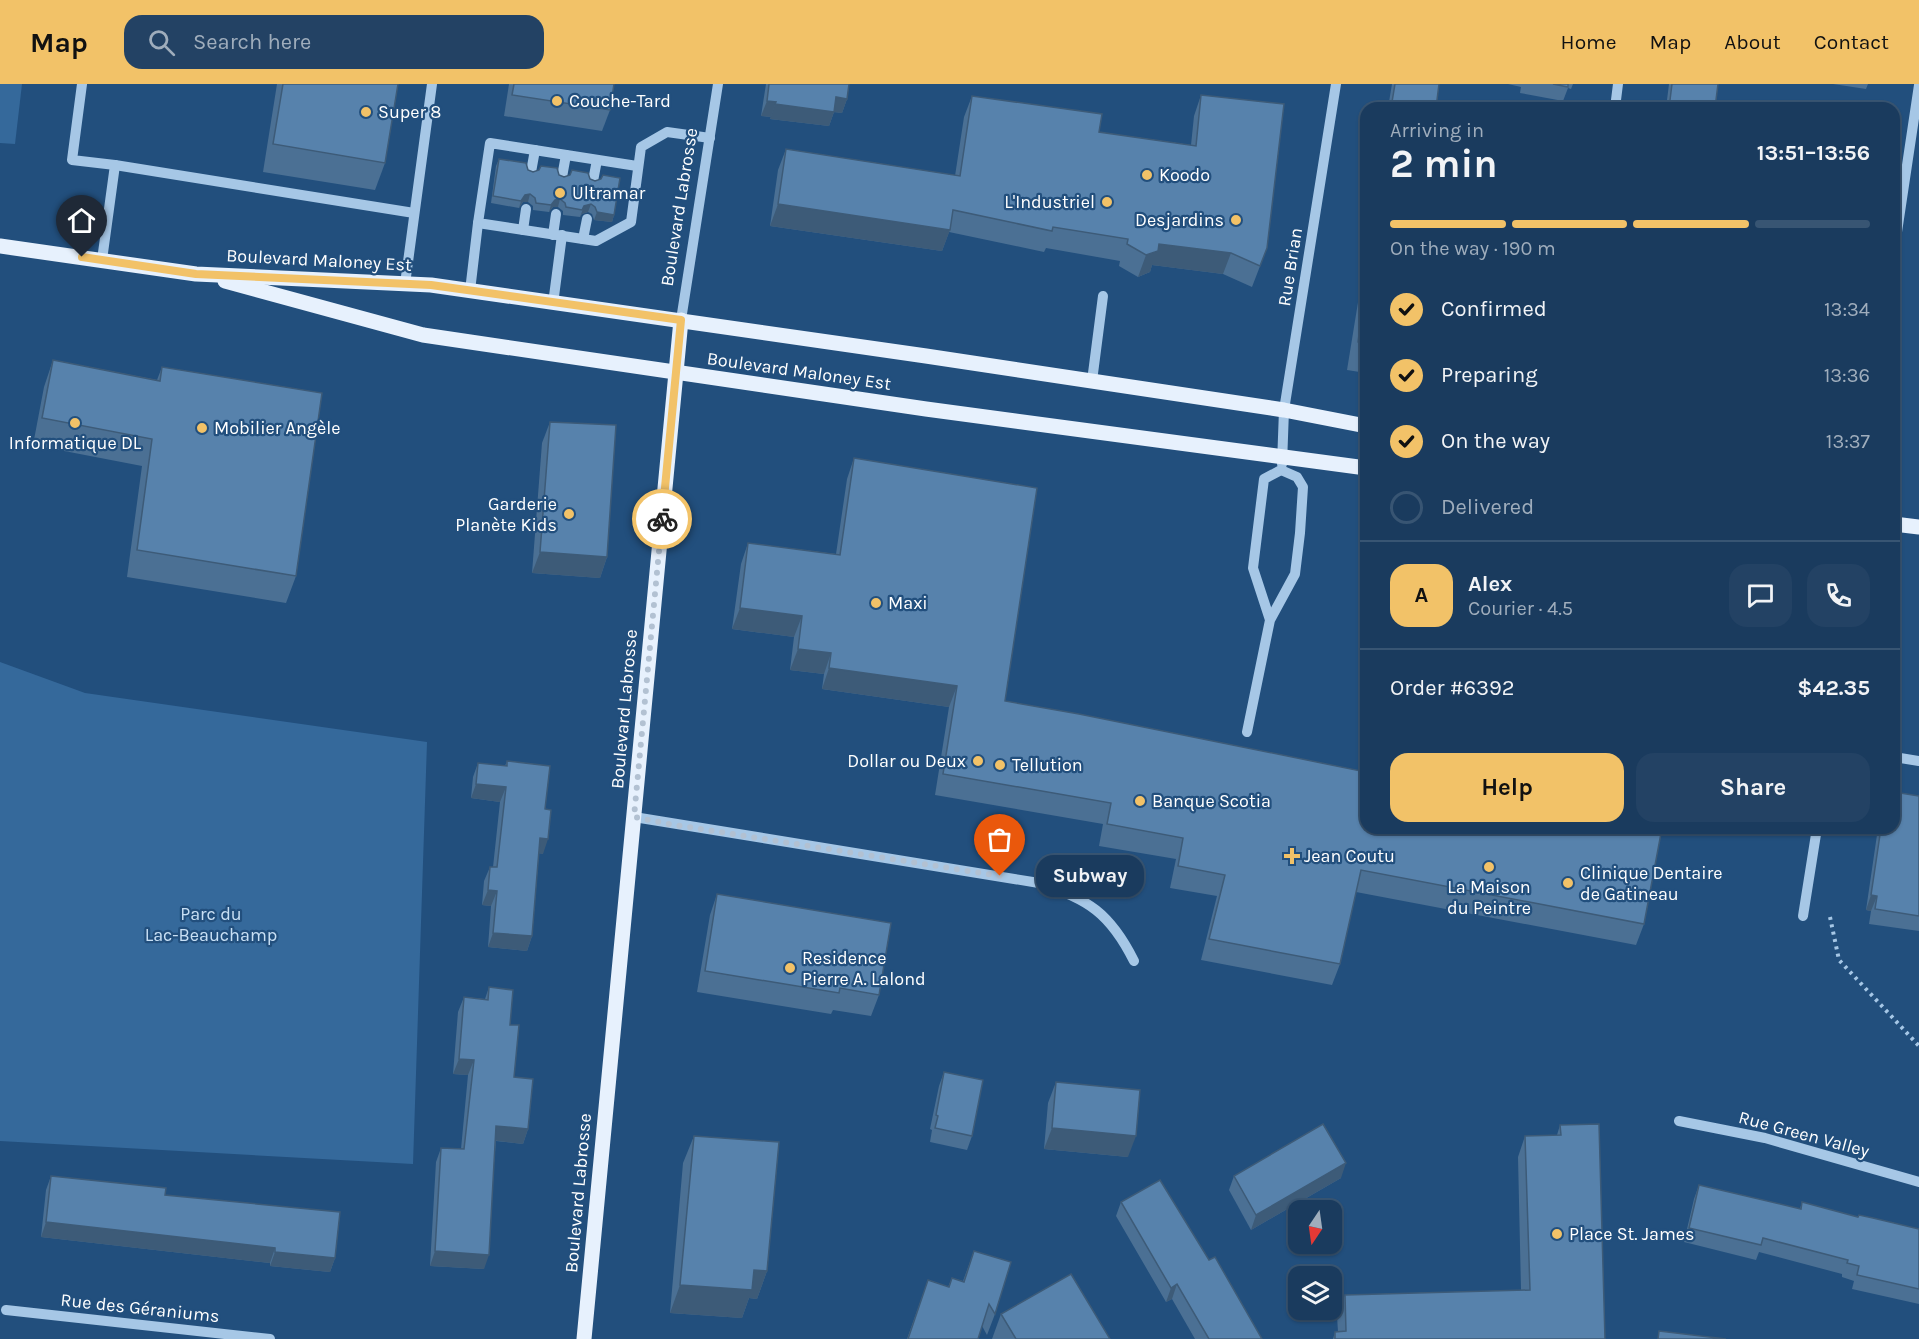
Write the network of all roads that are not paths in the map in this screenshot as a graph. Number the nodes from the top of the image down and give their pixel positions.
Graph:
1 (82, 84) edge
2 (432, 84) edge
3 (718, 84) edge
4 (1336, 84) edge
5 (1618, 84) edge
6 (1919, 85) edge
7 (1616, 102) edge
8 (710, 138) junction
9 (535, 150) junction
10 (566, 155) junction
11 (597, 160) junction
12 (115, 165) junction
13 (637, 166) junction
14 (531, 172) edge
15 (562, 177) edge
16 (593, 181) edge
17 (526, 209) dead end
18 (1900, 212) edge
19 (414, 213) junction
20 (556, 214) dead end
21 (587, 219) dead end
22 (478, 223) junction
23 (523, 230) junction
24 (558, 235) junction
25 (583, 239) junction
26 (0, 246) edge
27 (102, 260) junction
28 (196, 274) junction
29 (405, 284) junction
30 (470, 291) junction
31 (1103, 296) dead end
32 (553, 304) junction
33 (681, 320) junction
34 (676, 372) junction
35 (1092, 381) junction
36 (1284, 410) junction
37 (1360, 425) edge
38 (1282, 463) junction
39 (1360, 468) edge
40 (1900, 525) edge
41 (1919, 527) edge
42 (1270, 620) junction
43 (1247, 732) dead end
44 (1900, 758) edge
45 (1919, 761) edge
46 (634, 817) junction
47 (1816, 834) edge
48 (1803, 916) dead end
49 (1134, 961) dead end
50 (1679, 1121) dead end
51 (1919, 1182) edge
52 (6, 1311) dead end
53 (270, 1339) edge
54 (584, 1339) edge

1 - 12 street
2 - 19 street
3 - 8 street, Boulevard Labrosse
4 - 36 street, Rue Brian
5 - 7 street
6 - 18 street
8 - 13 street
8 - 33 street, Boulevard Labrosse
9 - 10 street
9 - 14 street
9 - 22 street
10 - 11 street
10 - 15 street
11 - 13 street
11 - 16 street
12 - 19 street
12 - 27 street
13 - 25 street
17 - 23 street
19 - 29 street
20 - 24 street
21 - 25 street
22 - 23 street
22 - 30 street
23 - 24 street
24 - 25 street
24 - 32 street
26 - 27 main road, Boulevard Maloney Est
27 - 28 main road, Boulevard Maloney Est
28 - 29 main road, Boulevard Maloney Est
28 - 34 main road, Boulevard Maloney Est
29 - 30 main road, Boulevard Maloney Est
30 - 32 main road, Boulevard Maloney Est
31 - 35 street
32 - 33 main road, Boulevard Maloney Est
33 - 34 main road, Boulevard Labrosse
33 - 35 main road, Boulevard Maloney Est
34 - 38 main road, Boulevard Maloney Est
34 - 46 main road, Boulevard Labrosse
35 - 36 main road, Boulevard Maloney Est
36 - 37 main road, Boulevard Maloney Est
36 - 38 street, Rue Brian
38 - 39 main road, Boulevard Maloney Est
38 - 42 street
38 - 42 street
40 - 41 main road
42 - 43 street
44 - 45 street
46 - 49 street
46 - 54 main road, Boulevard Labrosse
47 - 48 street
50 - 51 street, Rue Green Valley
52 - 53 street, Rue des Géraniums

